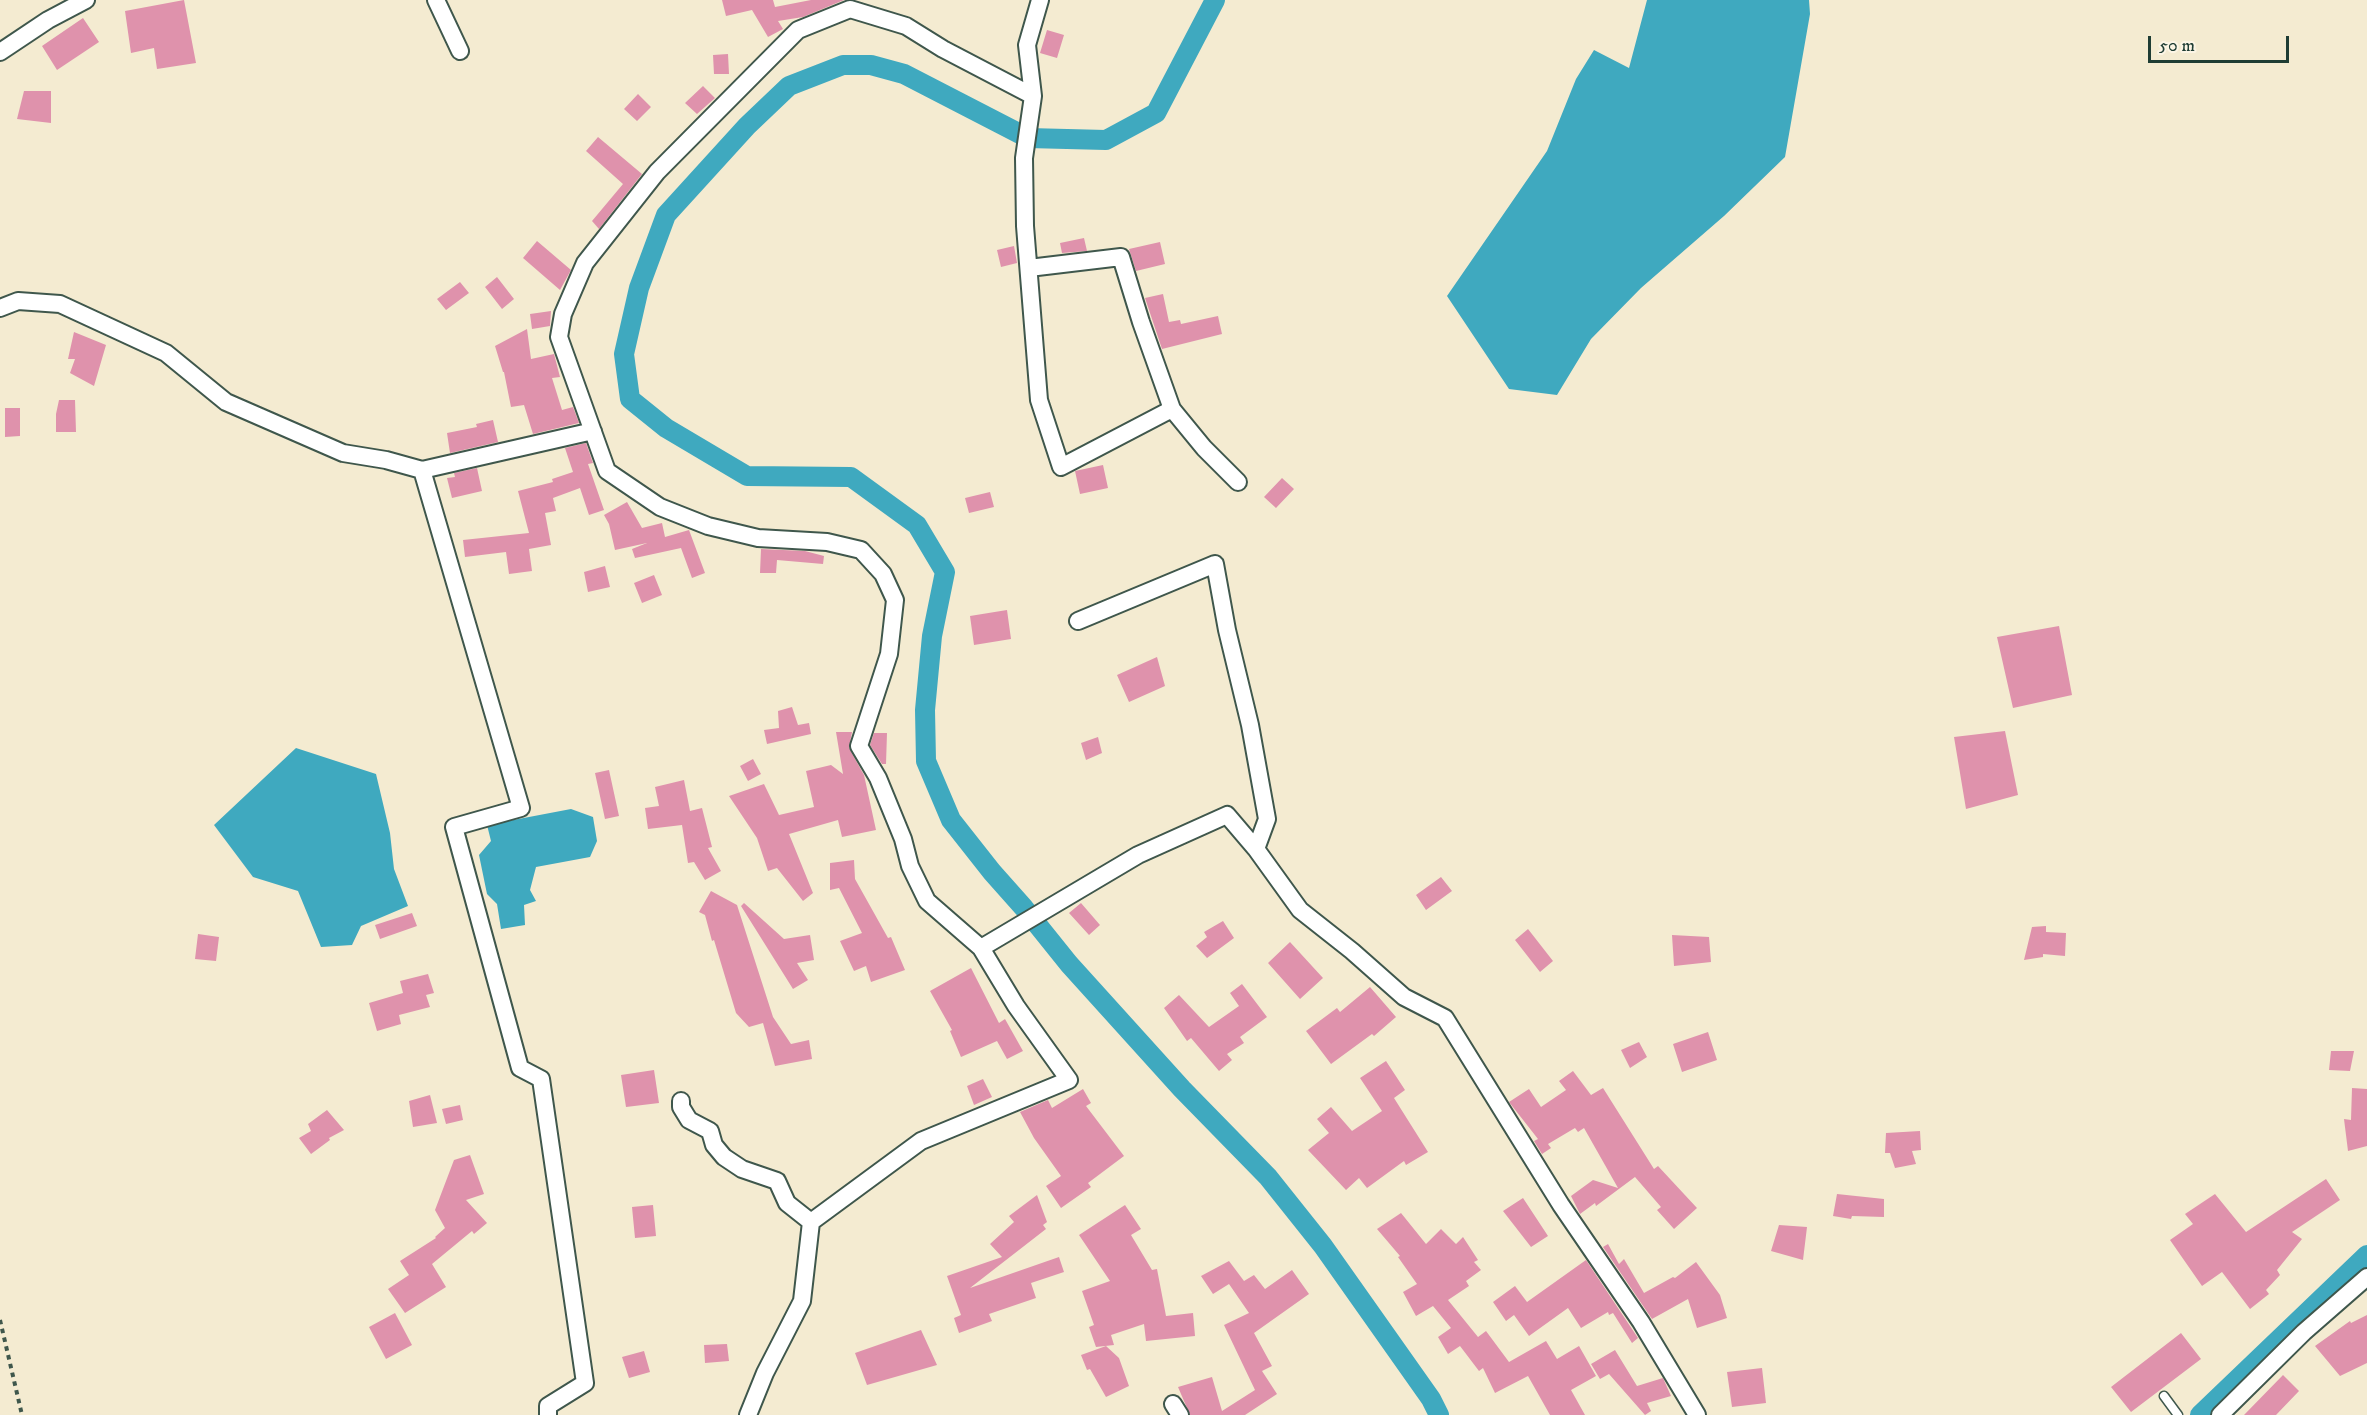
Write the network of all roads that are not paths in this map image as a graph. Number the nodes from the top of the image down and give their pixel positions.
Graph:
1 (86, 0) edge
2 (436, 0) edge
3 (1041, 0) edge
4 (460, 51) dead end
5 (0, 52) edge
6 (1033, 96) junction
7 (1029, 268) junction
8 (0, 308) edge
9 (1172, 409) junction
10 (593, 431) junction
11 (422, 470) junction
12 (1238, 482) dead end
13 (1078, 621) dead end
14 (1256, 849) junction
15 (981, 948) junction
16 (681, 1101) dead end
17 (811, 1222) junction
18 (2367, 1277) edge
19 (2164, 1396) dead end
20 (2176, 1412) edge
21 (548, 1415) edge
22 (748, 1415) edge
23 (1697, 1415) edge
24 (2220, 1415) edge

1 - 5 street
2 - 4 street
3 - 6 street
6 - 7 street
6 - 10 street
7 - 9 street
7 - 9 street
8 - 11 street
9 - 12 street
10 - 11 street
10 - 15 street
11 - 21 street
13 - 14 street
14 - 15 street
14 - 23 street
15 - 17 street
16 - 17 street
17 - 22 street
18 - 24 street
19 - 20 lane

